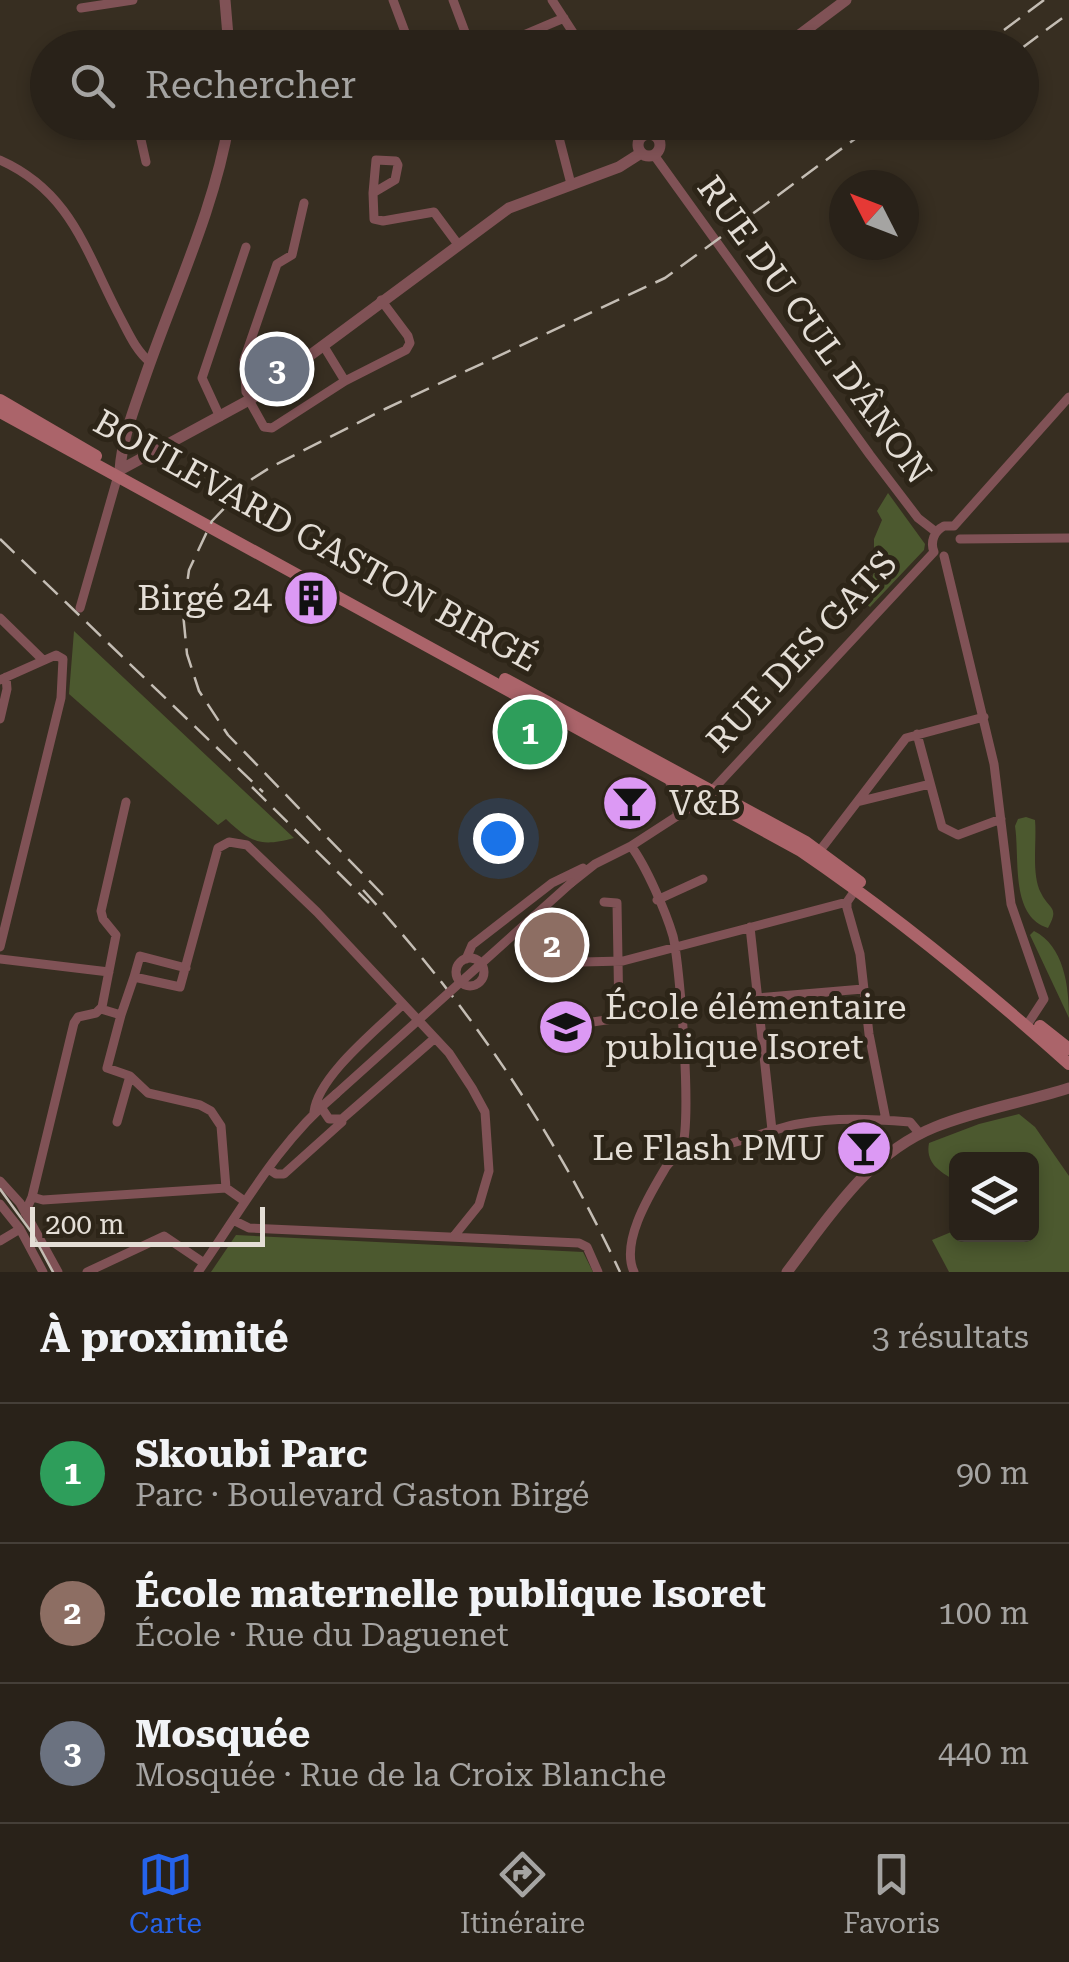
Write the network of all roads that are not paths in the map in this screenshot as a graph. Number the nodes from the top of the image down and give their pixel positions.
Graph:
1 (133, 0) edge
2 (225, 0) edge
3 (393, 0) edge
4 (453, 0) edge
5 (552, 0) edge
6 (846, 0) edge
7 (82, 8) dead end
8 (564, 18) junction
9 (228, 30) edge
10 (404, 30) edge
11 (465, 30) edge
12 (536, 30) edge
13 (572, 30) edge
14 (806, 30) edge
15 (141, 140) edge
16 (225, 140) edge
17 (560, 140) edge
18 (640, 140) edge
19 (658, 140) edge
20 (648, 154) junction
21 (0, 160) edge
22 (146, 162) dead end
23 (571, 184) junction
24 (373, 193) dead end
25 (304, 203) dead end
26 (458, 243) junction
27 (246, 247) dead end
28 (382, 300) junction
29 (323, 345) junction
30 (150, 362) junction
31 (344, 382) junction
32 (1069, 397) edge
33 (0, 400) edge
34 (250, 400) junction
35 (0, 412) edge
36 (220, 417) junction
37 (119, 474) junction
38 (954, 526) junction
39 (936, 532) junction
40 (1069, 538) edge
41 (960, 539) junction
42 (939, 554) junction
43 (80, 608) dead end
44 (0, 618) edge
45 (43, 660) junction
46 (3, 679) edge
47 (984, 718) junction
48 (0, 720) edge
49 (917, 734) junction
50 (666, 778) junction
51 (930, 784) junction
52 (707, 794) junction
53 (126, 802) dead end
54 (857, 802) junction
55 (676, 816) junction
56 (1001, 820) junction
57 (631, 846) junction
58 (817, 856) junction
59 (595, 864) junction
60 (703, 880) dead end
61 (856, 889) junction
62 (658, 900) junction
63 (604, 902) dead end
64 (846, 902) junction
65 (750, 926) junction
66 (674, 946) junction
67 (0, 947) edge
68 (0, 959) edge
69 (466, 959) dead end
70 (582, 962) dead end
71 (619, 962) junction
72 (186, 968) junction
73 (109, 972) junction
74 (134, 977) junction
75 (864, 988) junction
76 (757, 998) junction
77 (403, 1004) junction
78 (619, 1004) junction
79 (100, 1009) junction
80 (121, 1015) junction
81 (619, 1018) junction
82 (1029, 1022) junction
83 (586, 1023) dead end
84 (435, 1038) junction
85 (1069, 1049) edge
86 (1069, 1064) edge
87 (130, 1076) junction
88 (1069, 1088) edge
89 (317, 1110) junction
90 (342, 1119) junction
91 (886, 1120) junction
92 (117, 1122) dead end
93 (772, 1130) junction
94 (920, 1134) junction
95 (682, 1148) junction
96 (270, 1170) junction
97 (284, 1174) junction
98 (0, 1181) edge
99 (260, 1182) junction
100 (226, 1188) junction
101 (32, 1196) junction
102 (243, 1200) junction
103 (0, 1204) edge
104 (25, 1213) junction
105 (236, 1221) junction
106 (20, 1229) junction
107 (454, 1236) junction
108 (0, 1241) edge
109 (201, 1268) edge
110 (43, 1272) edge
111 (58, 1272) edge
112 (87, 1272) edge
113 (598, 1272) edge
114 (634, 1272) edge
115 (787, 1272) edge

1 - 7 street
2 - 9 street
3 - 10 street
4 - 11 street
5 - 8 street
6 - 14 street
8 - 12 street
8 - 13 street
15 - 22 street
16 - 30 street
17 - 23 street
18 - 20 street
19 - 20 street
20 - 23 street
20 - 39 street, RUE DU CUL D'ÂNON
21 - 30 street
23 - 26 street
24 - 26 street
25 - 34 street
26 - 28 street
27 - 36 street
28 - 29 street
28 - 31 street
29 - 31 street
29 - 34 street
30 - 37 street
31 - 34 street
32 - 38 street
33 - 37 main road, BOULEVARD GASTON BIRGÉ
34 - 36 street
35 - 37 main road, BOULEVARD GASTON BIRGÉ
36 - 37 street
37 - 43 street
37 - 50 main road, BOULEVARD GASTON BIRGÉ
37 - 52 main road, BOULEVARD GASTON BIRGÉ
38 - 39 street
38 - 41 street
39 - 42 street
40 - 41 street
41 - 42 street
42 - 47 street
42 - 52 street, RUE DES GATS
44 - 45 street
45 - 46 street
45 - 67 street
46 - 48 street
47 - 49 street
47 - 56 street
49 - 51 street
49 - 54 street
50 - 52 main road, BOULEVARD GASTON BIRGÉ
50 - 55 street
51 - 54 street
51 - 56 street
52 - 55 street, RUE DES GATS
52 - 58 main road, BOULEVARD GASTON BIRGÉ
53 - 73 street
54 - 58 street
55 - 57 street, RUE DES GATS
56 - 82 street
57 - 59 street, RUE DES GATS
57 - 62 street
58 - 61 main road, BOULEVARD GASTON BIRGÉ
58 - 82 main road, BOULEVARD GASTON BIRGÉ
59 - 69 street
59 - 89 street, bridge
60 - 62 street
61 - 64 street
61 - 82 main road, BOULEVARD GASTON BIRGÉ
62 - 66 street
63 - 71 street
64 - 65 street
64 - 75 street
65 - 66 street
65 - 76 street
66 - 71 street
66 - 95 street
68 - 73 street
70 - 71 street
71 - 78 street
72 - 74 street
72 - 74 street
72 - 77 street
73 - 79 street
74 - 80 street
75 - 76 street
75 - 91 street
76 - 93 street
77 - 84 street
77 - 89 street
78 - 81 street
78 - 81 street
79 - 80 street
79 - 101 street
80 - 87 street
81 - 83 street
82 - 85 main road, BOULEVARD GASTON BIRGÉ
82 - 86 main road, BOULEVARD GASTON BIRGÉ
84 - 90 street
84 - 107 street
87 - 92 street
87 - 100 street
88 - 94 street
89 - 90 street
89 - 96 street
90 - 97 street
91 - 93 street
91 - 94 street
93 - 95 street
94 - 115 street
95 - 114 street
96 - 97 street
96 - 99 street
97 - 99 street
98 - 104 street
99 - 102 street
100 - 101 street
100 - 102 street
101 - 104 street
102 - 105 street
103 - 106 street
104 - 111 street
105 - 107 street
105 - 109 street
106 - 108 street
106 - 110 street
107 - 113 street
109 - 112 street

